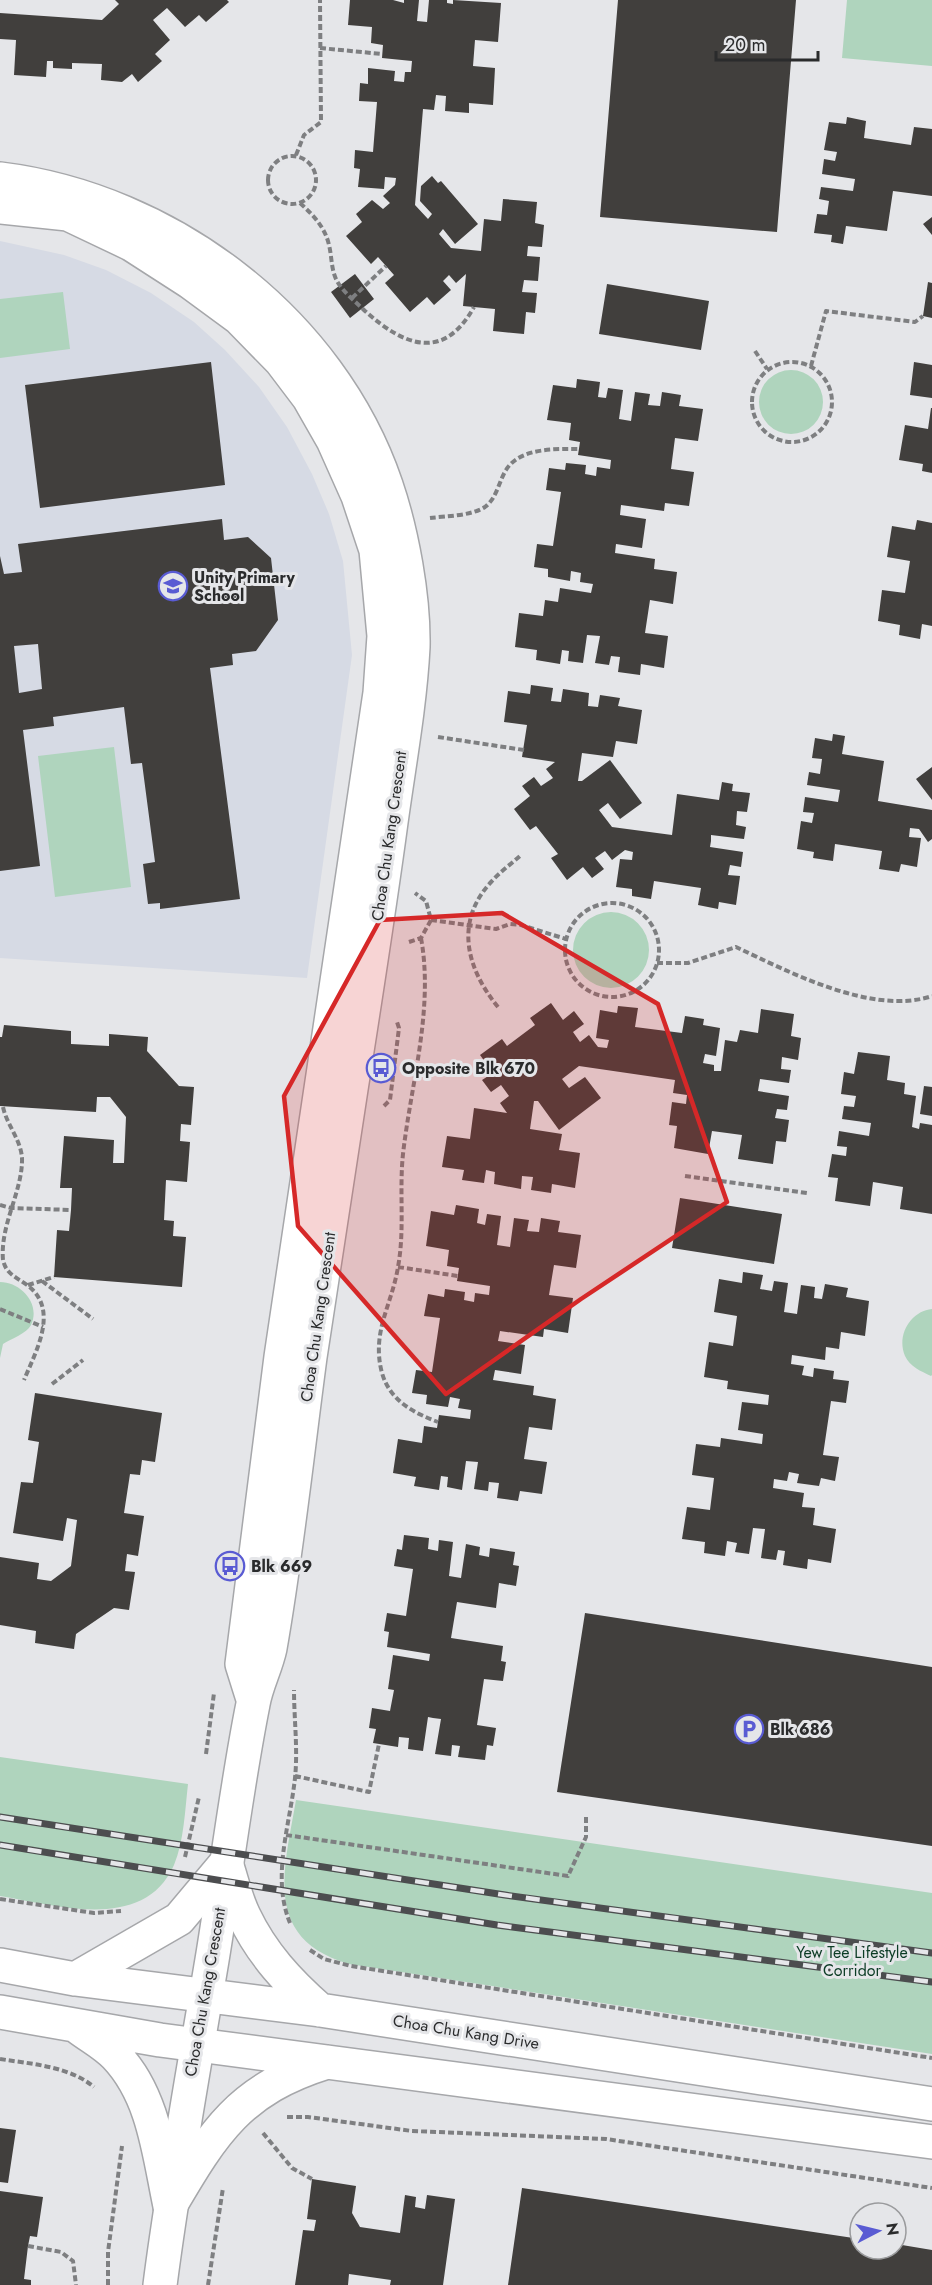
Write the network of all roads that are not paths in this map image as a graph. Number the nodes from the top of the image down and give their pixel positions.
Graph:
1 (0, 179) edge
2 (0, 207) edge
3 (253, 1699) junction
4 (226, 1863) junction
5 (0, 1965) edge
6 (75, 1979) junction
7 (205, 1996) junction
8 (320, 2010) junction
9 (0, 2012) edge
10 (75, 2025) junction
11 (196, 2044) junction
12 (330, 2061) junction
13 (932, 2104) edge
14 (932, 2142) edge
15 (170, 2206) junction
16 (160, 2285) edge

1 - 3 street, Choa Chu Kang Crescent
2 - 3 street, Choa Chu Kang Crescent
3 - 4 street, Choa Chu Kang Crescent
4 - 6 street
4 - 7 street, Choa Chu Kang Crescent
4 - 8 street
5 - 6 street, Choa Chu Kang Drive
6 - 7 street, Choa Chu Kang Drive
7 - 8 street, Choa Chu Kang Drive
7 - 11 street, Choa Chu Kang Crescent
8 - 13 street, Choa Chu Kang Drive
9 - 10 street
10 - 11 street
10 - 15 street
11 - 12 street
11 - 15 street, Choa Chu Kang Crescent
12 - 14 street
12 - 15 street
15 - 16 street, Choa Chu Kang Crescent

